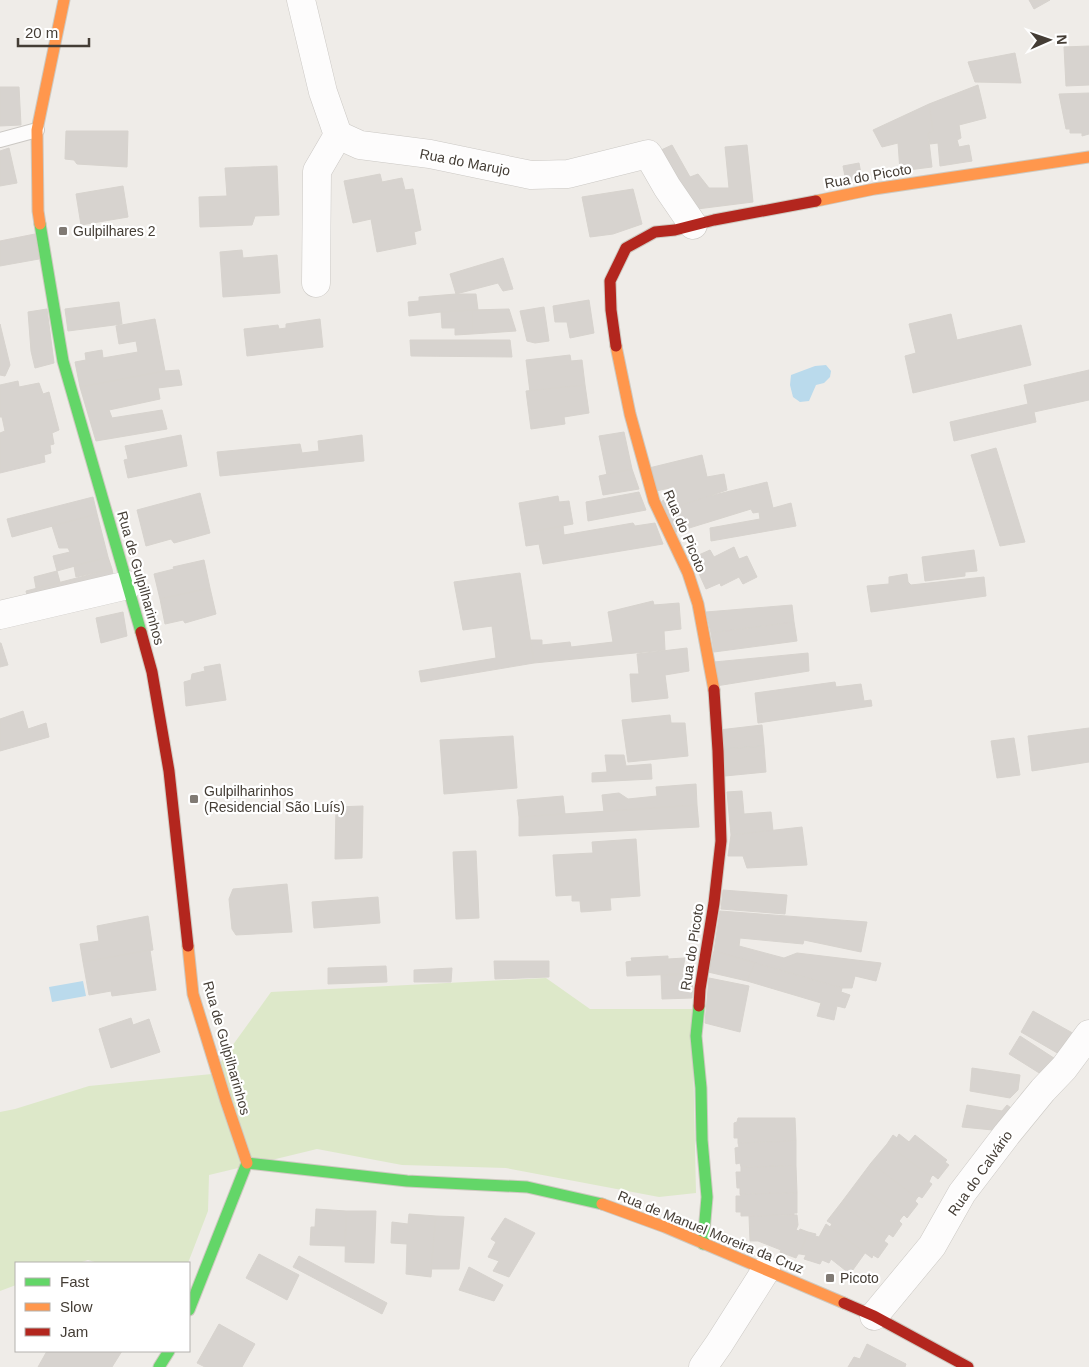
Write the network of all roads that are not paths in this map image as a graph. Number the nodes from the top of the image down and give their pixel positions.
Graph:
1 (64, 0) edge
2 (301, 0) edge
3 (37, 130) junction
4 (338, 135) junction
5 (0, 140) edge
6 (1089, 157) edge
7 (693, 225) junction
8 (316, 283) dead end
9 (128, 585) junction
10 (0, 615) edge
11 (1089, 1034) edge
12 (247, 1163) junction
13 (703, 1244) junction
14 (766, 1270) junction
15 (190, 1307) edge
16 (874, 1316) junction
17 (168, 1352) edge
18 (159, 1367) edge
19 (703, 1367) edge
20 (968, 1367) edge

1 - 3 street, Rua de Gulpilharinhos
2 - 4 street
3 - 5 lane
3 - 9 street, Rua de Gulpilharinhos
4 - 7 street, Rua do Marujo
4 - 8 street
6 - 7 street, Rua do Picoto
7 - 13 street, Rua do Picoto
9 - 10 street
9 - 12 street, Rua de Gulpilharinhos
11 - 16 street, Rua do Calvário
12 - 13 street, Rua de Manuel Moreira da Cruz
12 - 15 street
13 - 14 street, Rua de Manuel Moreira da Cruz
14 - 16 street, Rua de Manuel Moreira da Cruz
14 - 19 street
16 - 20 street, Rua de Manuel Moreira da Cruz
17 - 18 street

